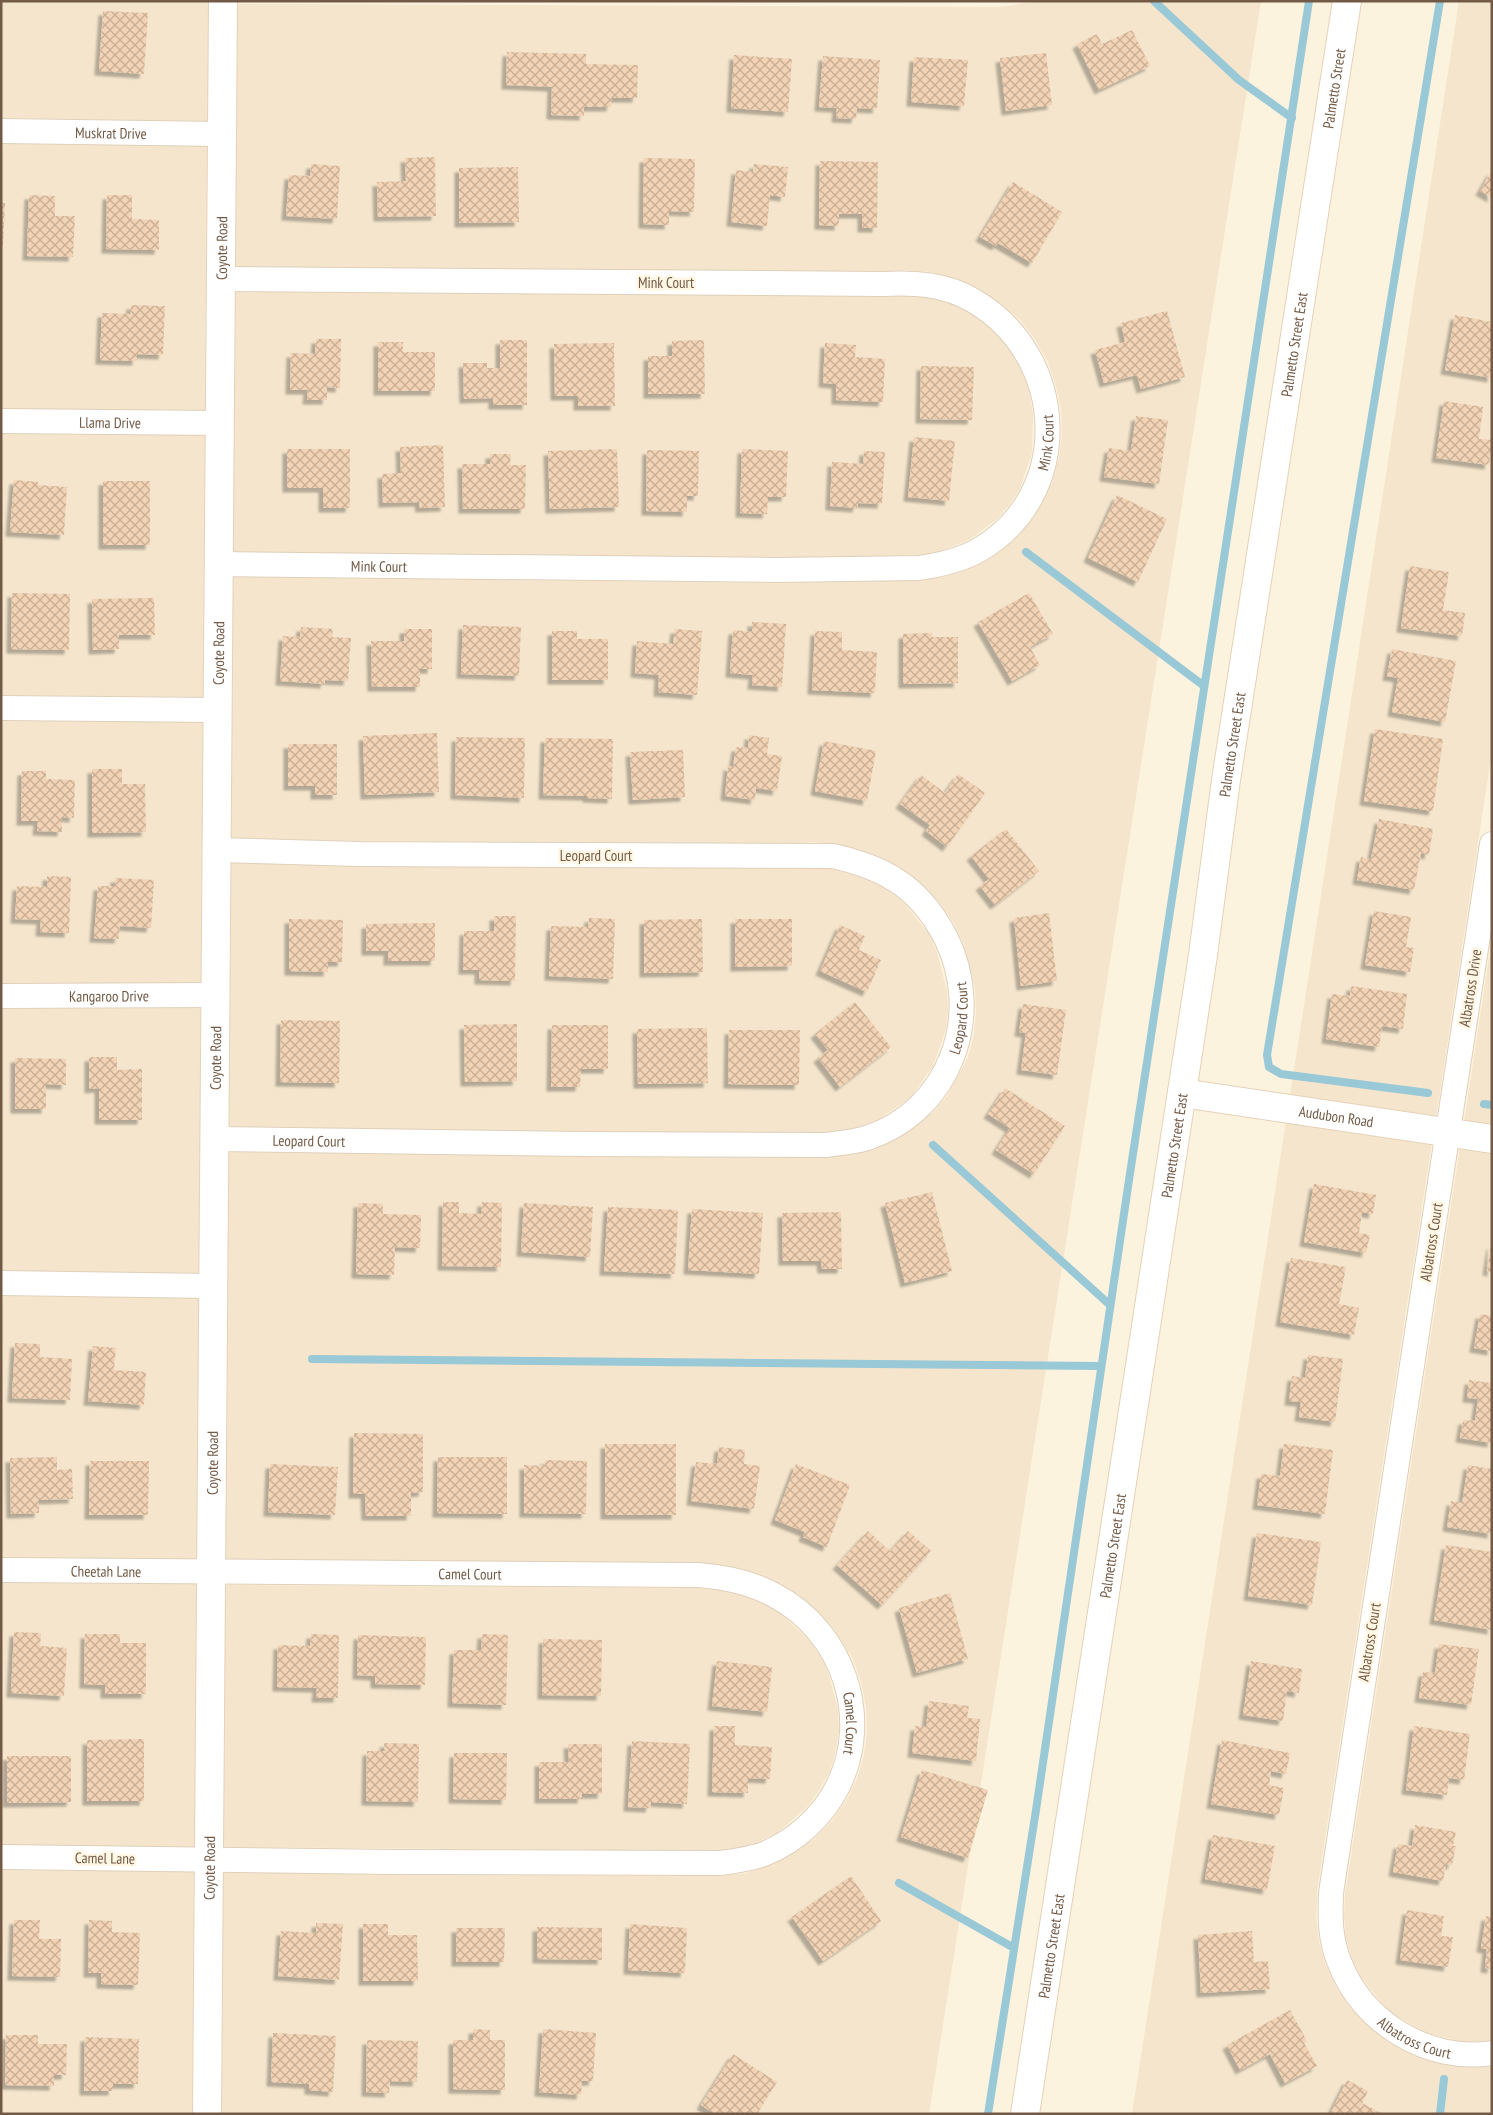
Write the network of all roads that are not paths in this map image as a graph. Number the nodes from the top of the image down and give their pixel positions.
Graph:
1 (223, 1) edge
2 (1346, 1) edge
3 (1, 131) edge
4 (222, 134) junction
5 (1319, 177) joint
6 (220, 279) junction
7 (1, 421) edge
8 (219, 423) junction
9 (218, 564) junction
10 (1, 708) edge
11 (217, 710) junction
12 (1492, 844) edge
13 (216, 850) junction
14 (216, 995) junction
15 (1, 996) edge
16 (1182, 1093) junction
17 (1448, 1132) junction
18 (214, 1139) junction
19 (1492, 1139) edge
20 (1, 1283) edge
21 (213, 1286) junction
22 (1, 1570) edge
23 (211, 1572) junction
24 (1, 1857) edge
25 (208, 1860) junction
26 (1492, 2053) edge
27 (207, 2114) edge
28 (1025, 2114) edge

1 - 4 street, Coyote Road
2 - 5 street, Palmetto Street
3 - 4 street, Muskrat Drive
4 - 6 street, Coyote Road
5 - 16 street, Palmetto Street East
6 - 8 street, Coyote Road
6 - 9 street, Mink Court
7 - 8 street, Llama Drive
8 - 9 street, Coyote Road
9 - 11 street, Coyote Road
10 - 11 street
11 - 13 street, Coyote Road
12 - 17 street, Albatross Drive
13 - 14 street, Coyote Road
13 - 18 street, Leopard Court
14 - 15 street, Kangaroo Drive
14 - 18 street, Coyote Road
16 - 17 street, Audubon Road
16 - 28 street, Palmetto Street East
17 - 19 street, Audubon Road
17 - 26 street, Albatross Court
18 - 21 street, Coyote Road
20 - 21 street
21 - 23 street, Coyote Road
22 - 23 street, Cheetah Lane
23 - 25 street, Coyote Road
23 - 25 street, Camel Court
24 - 25 street, Camel Lane
25 - 27 street, Coyote Road

